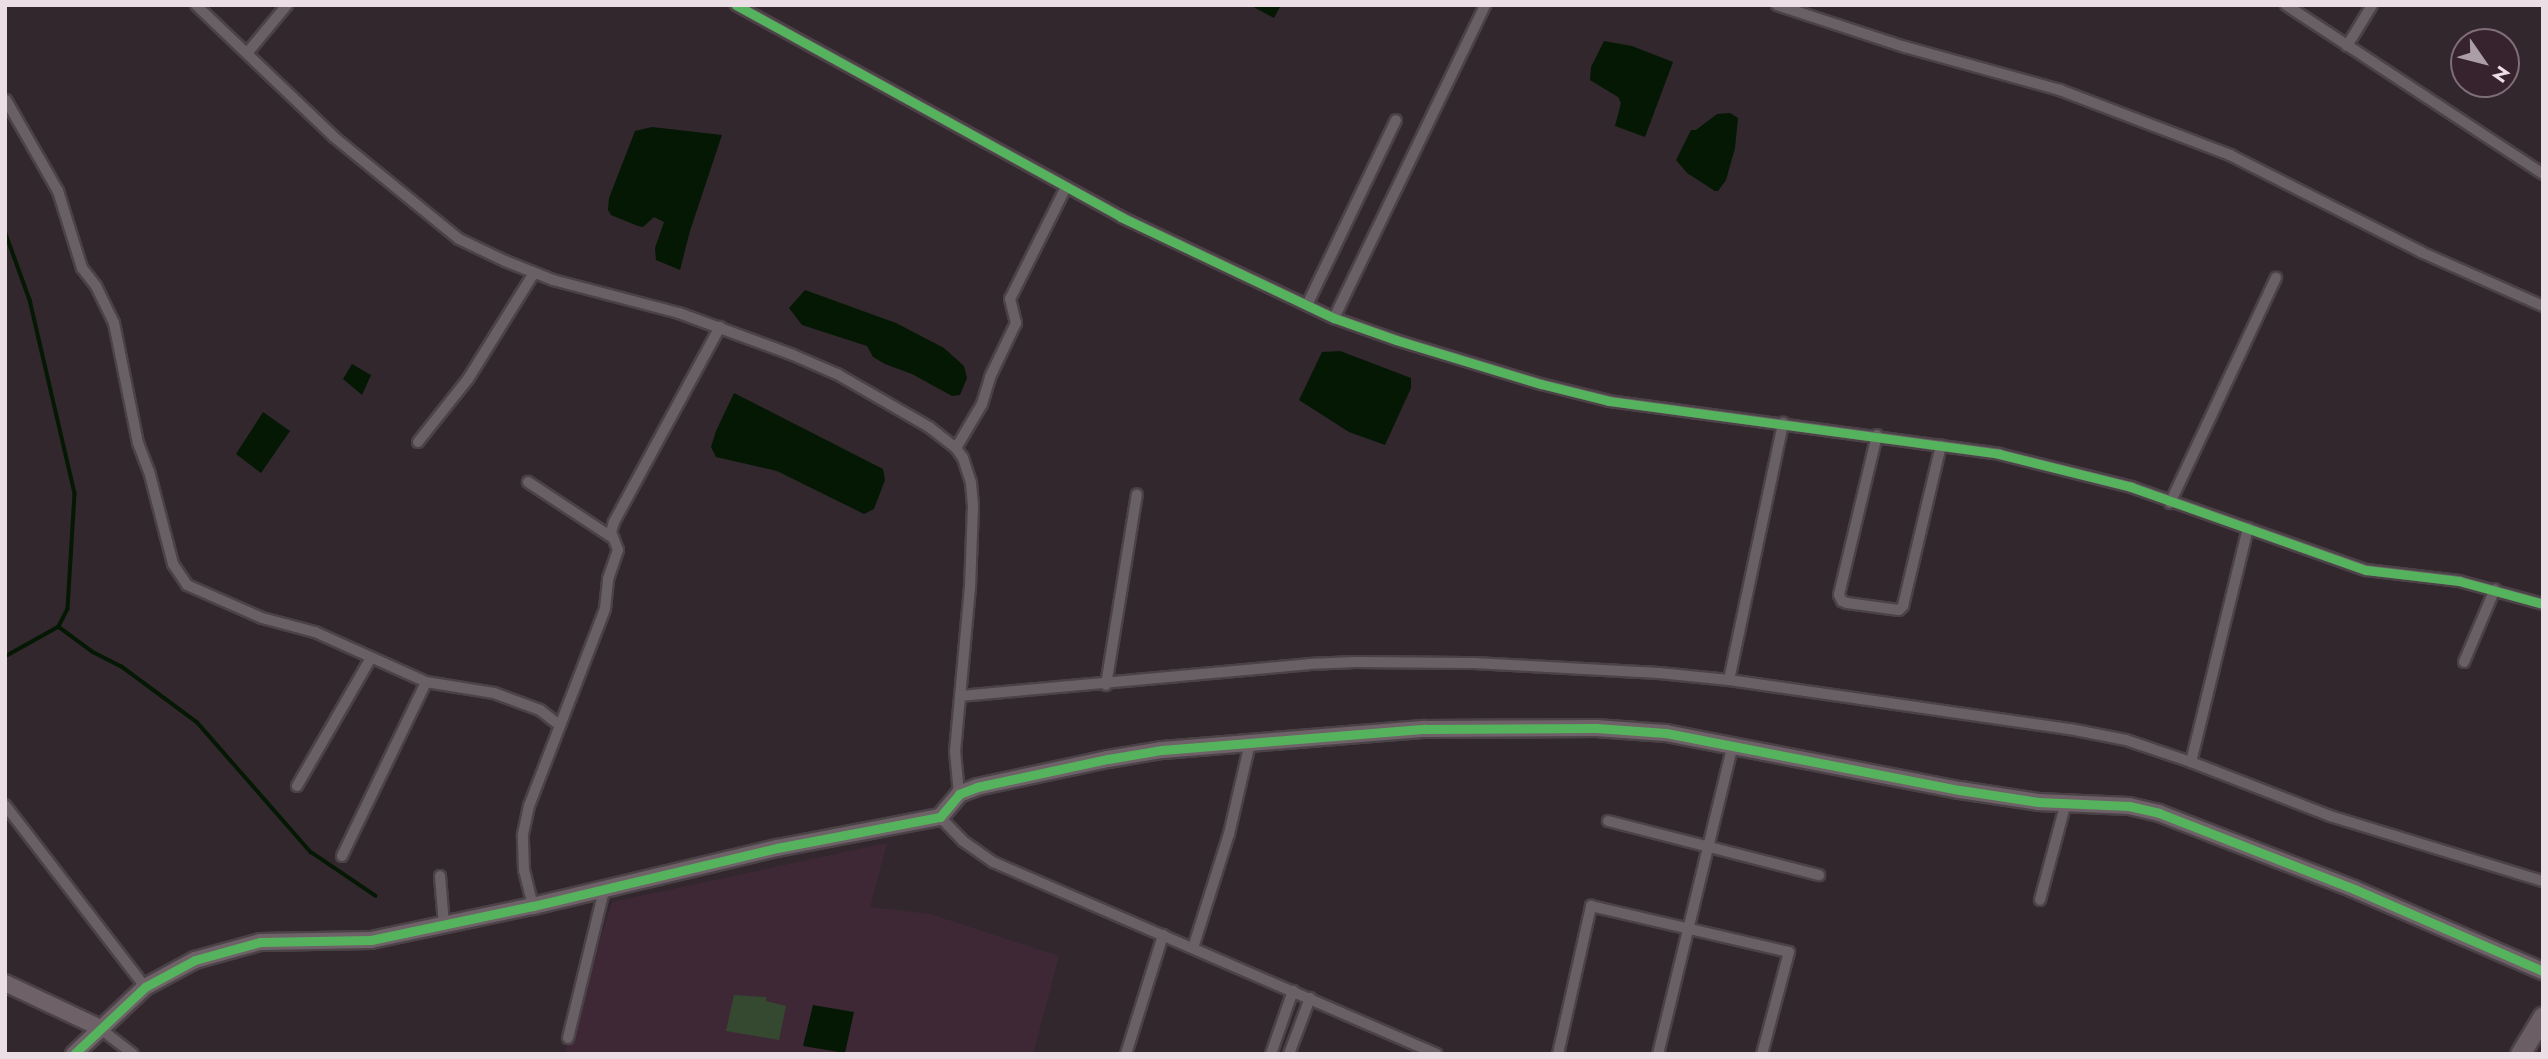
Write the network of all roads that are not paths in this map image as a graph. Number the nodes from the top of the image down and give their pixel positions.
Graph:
1 (196, 5) edge
2 (287, 5) edge
3 (736, 5) edge
4 (1485, 5) edge
5 (1777, 5) edge
6 (2287, 5) edge
7 (2372, 5) edge
8 (2347, 46) junction
9 (248, 52) junction
10 (6, 100) edge
11 (1396, 120) dead end
12 (2543, 174) edge
13 (1065, 189) junction
14 (534, 273) junction
15 (2276, 278) dead end
16 (1307, 306) junction
17 (2543, 306) edge
18 (1334, 318) junction
19 (720, 327) junction
20 (1783, 423) junction
21 (1877, 435) junction
22 (418, 442) dead end
23 (1941, 445) junction
24 (956, 448) junction
25 (528, 482) dead end
26 (1137, 494) dead end
27 (2170, 503) junction
28 (2248, 528) junction
29 (613, 538) junction
30 (2495, 589) junction
31 (2543, 604) edge
32 (371, 658) junction
33 (2465, 663) dead end
34 (1728, 680) junction
35 (426, 682) junction
36 (1106, 685) junction
37 (960, 696) junction
38 (559, 725) junction
39 (1250, 743) junction
40 (1733, 745) junction
41 (2191, 762) junction
42 (297, 786) dead end
43 (959, 794) junction
44 (2066, 802) junction
45 (5, 805) edge
46 (940, 817) junction
47 (1608, 821) dead end
48 (1710, 847) junction
49 (342, 856) dead end
50 (1819, 875) dead end
51 (440, 876) dead end
52 (2543, 881) edge
53 (604, 890) junction
54 (2040, 900) dead end
55 (533, 906) junction
56 (444, 925) junction
57 (1689, 929) junction
58 (1163, 935) junction
59 (1193, 948) junction
60 (2543, 971) edge
61 (5, 983) edge
62 (145, 987) junction
63 (1293, 991) junction
64 (1310, 998) junction
65 (2543, 1016) edge
66 (98, 1027) junction
67 (569, 1038) dead end
68 (74, 1054) edge
69 (132, 1054) edge
70 (1126, 1054) edge
71 (1270, 1054) edge
72 (1289, 1054) edge
73 (1436, 1054) edge
74 (1558, 1054) edge
75 (1658, 1054) edge
76 (1762, 1054) edge
77 (2520, 1054) edge

1 - 9 street
2 - 9 street
3 - 13 street
4 - 18 street
5 - 17 street
6 - 8 street
7 - 8 street
8 - 12 street
9 - 14 street
10 - 32 street
11 - 16 street
13 - 16 street
13 - 24 street
14 - 19 street
14 - 22 street
15 - 27 street
16 - 18 street
18 - 20 street
19 - 24 street
19 - 29 street
20 - 21 street
20 - 34 street
21 - 23 street
21 - 23 street
23 - 27 street
24 - 37 street
25 - 29 street
26 - 36 street
27 - 28 street
28 - 30 street
28 - 41 street
29 - 38 street
30 - 31 street
30 - 33 street
32 - 35 street
32 - 42 street
34 - 36 street
34 - 41 street
35 - 38 street
35 - 49 street
36 - 37 street
37 - 43 street
38 - 55 street
39 - 40 street
39 - 43 street
39 - 59 street
40 - 44 street
40 - 48 street
41 - 52 street
43 - 46 street
44 - 54 street
44 - 60 street
45 - 62 street
46 - 53 street
46 - 58 street
47 - 48 street
48 - 50 street
48 - 57 street
51 - 56 street
53 - 55 street
53 - 67 street
55 - 56 street
56 - 62 street
57 - 74 street
57 - 75 street
57 - 76 street
58 - 59 street
58 - 70 street
59 - 63 street
61 - 66 street
62 - 66 street
63 - 64 street
63 - 71 street
64 - 72 street
64 - 73 street
65 - 77 highway
66 - 68 street
66 - 69 street

